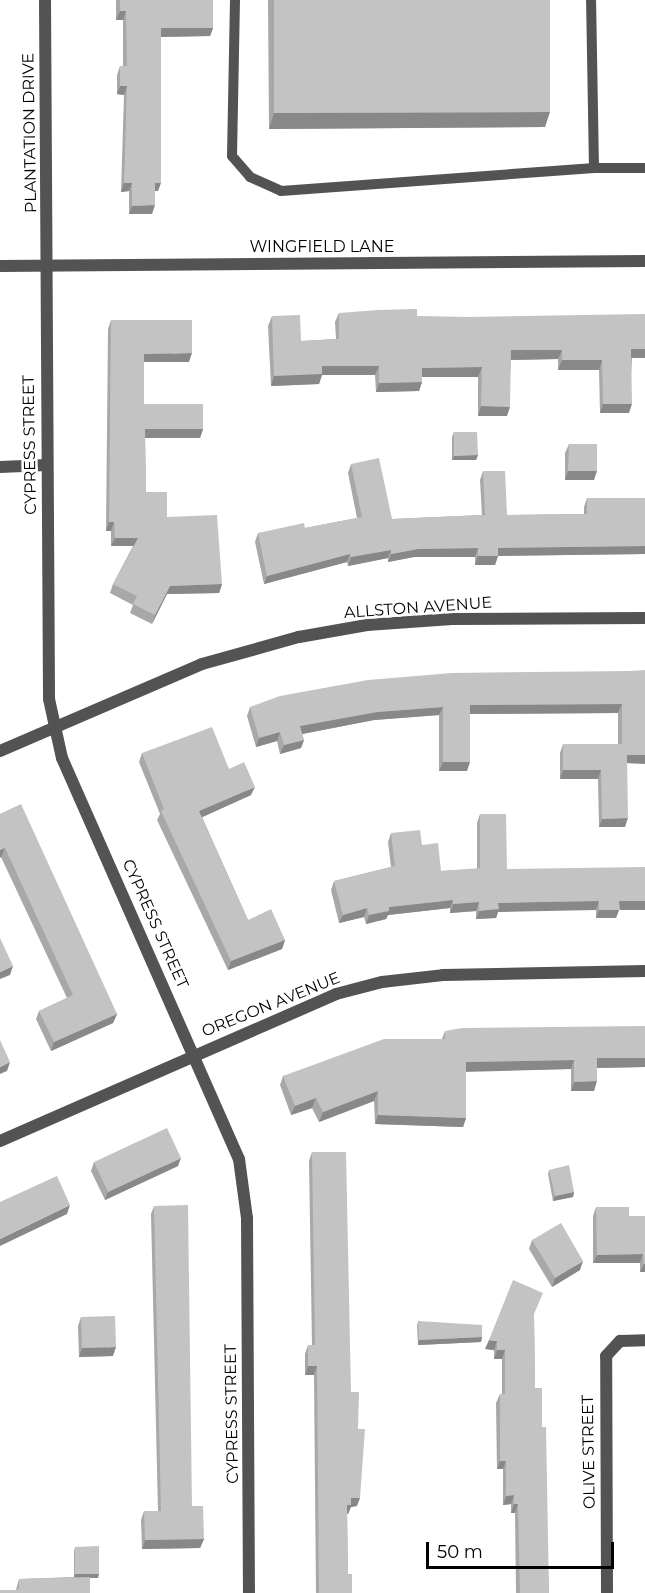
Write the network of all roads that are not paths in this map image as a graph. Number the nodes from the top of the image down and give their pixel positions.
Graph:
1 (45, 0) edge
2 (235, 0) edge
3 (591, 0) edge
4 (594, 168) junction
5 (645, 168) edge
6 (645, 261) edge
7 (0, 266) edge
8 (45, 266) junction
9 (46, 465) junction
10 (0, 467) edge
11 (645, 618) edge
12 (55, 727) junction
13 (0, 752) edge
14 (645, 971) edge
15 (195, 1053) junction
16 (0, 1142) edge
17 (645, 1340) edge
18 (249, 1593) edge
19 (607, 1593) edge

1 - 8 street, PLANTATION DRIVE
2 - 4 lane
3 - 4 lane
4 - 5 lane
6 - 8 street, WINGFIELD LANE
7 - 8 street, WINGFIELD LANE
8 - 9 street, CYPRESS STREET
9 - 10 street
9 - 12 street, CYPRESS STREET
11 - 12 street, ALLSTON AVENUE
12 - 13 street, ALLSTON AVENUE
12 - 15 street, CYPRESS STREET
14 - 15 street, OREGON AVENUE
15 - 16 street, OREGON AVENUE
15 - 18 street, CYPRESS STREET
17 - 19 street, OLIVE STREET

